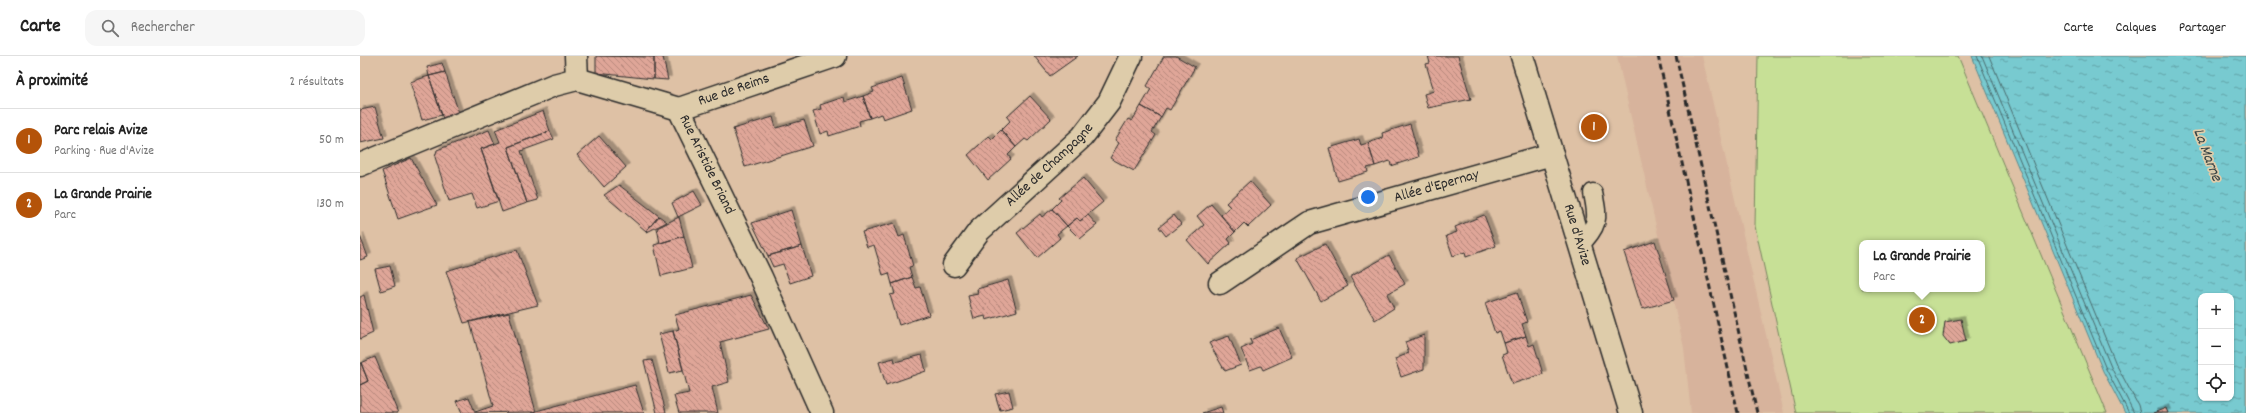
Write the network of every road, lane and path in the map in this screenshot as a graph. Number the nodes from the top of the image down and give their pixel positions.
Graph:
1 (576, 56) edge
2 (835, 56) edge
3 (1131, 56) edge
4 (1522, 56) edge
5 (577, 79) junction
6 (679, 109) junction
7 (1552, 154) junction
8 (362, 162) edge
9 (1593, 193) dead end
10 (1579, 246) junction
11 (954, 265) dead end
12 (1220, 283) dead end
13 (822, 413) edge
14 (1631, 413) edge

1 - 5 street
2 - 6 street, Rue de Reims
3 - 11 street, Allée de Champagne
4 - 7 street, Rue d'Avize
5 - 6 street, Rue Aristide Briand
5 - 8 street
6 - 13 street, Rue Aristide Briand
7 - 10 street, Rue d'Avize
7 - 12 street, Allée d'Epernay
9 - 10 lane
10 - 14 street, Rue d'Avize

